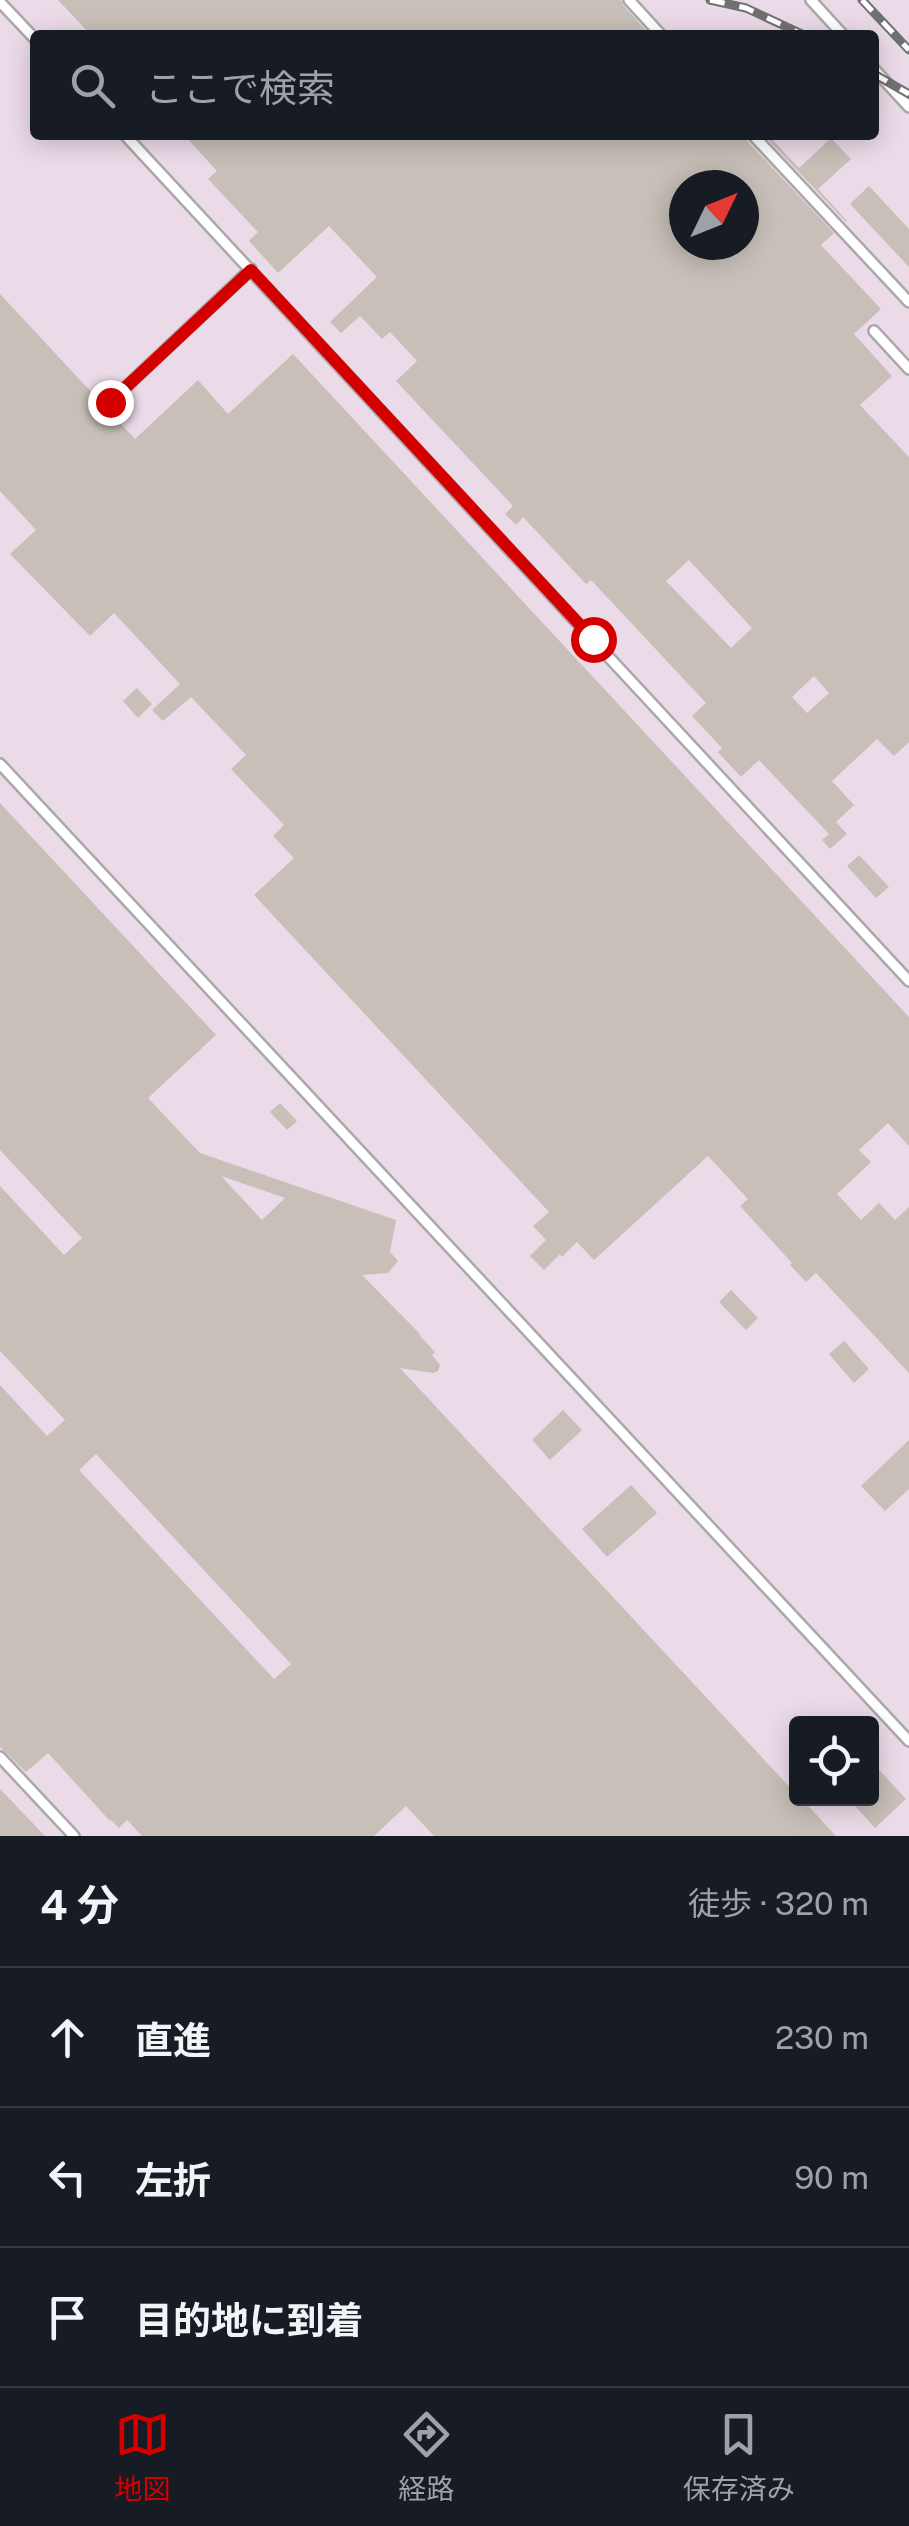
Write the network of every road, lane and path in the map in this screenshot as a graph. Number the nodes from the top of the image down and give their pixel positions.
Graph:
1 (629, 0) edge
2 (811, 0) edge
3 (0, 2) edge
4 (656, 30) edge
5 (838, 30) edge
6 (30, 34) edge
7 (879, 74) edge
8 (909, 107) edge
9 (130, 140) edge
10 (758, 140) edge
11 (251, 270) junction
12 (909, 302) edge
13 (874, 331) dead end
14 (909, 369) edge
15 (110, 402) dead end
16 (0, 764) edge
17 (909, 980) edge
18 (909, 1741) edge
19 (0, 1757) edge
20 (74, 1836) edge

1 - 4 lane
2 - 5 lane
3 - 6 lane
7 - 8 lane
9 - 11 lane
10 - 12 lane
11 - 15 lane
11 - 17 lane
13 - 14 lane
16 - 18 lane
19 - 20 lane

